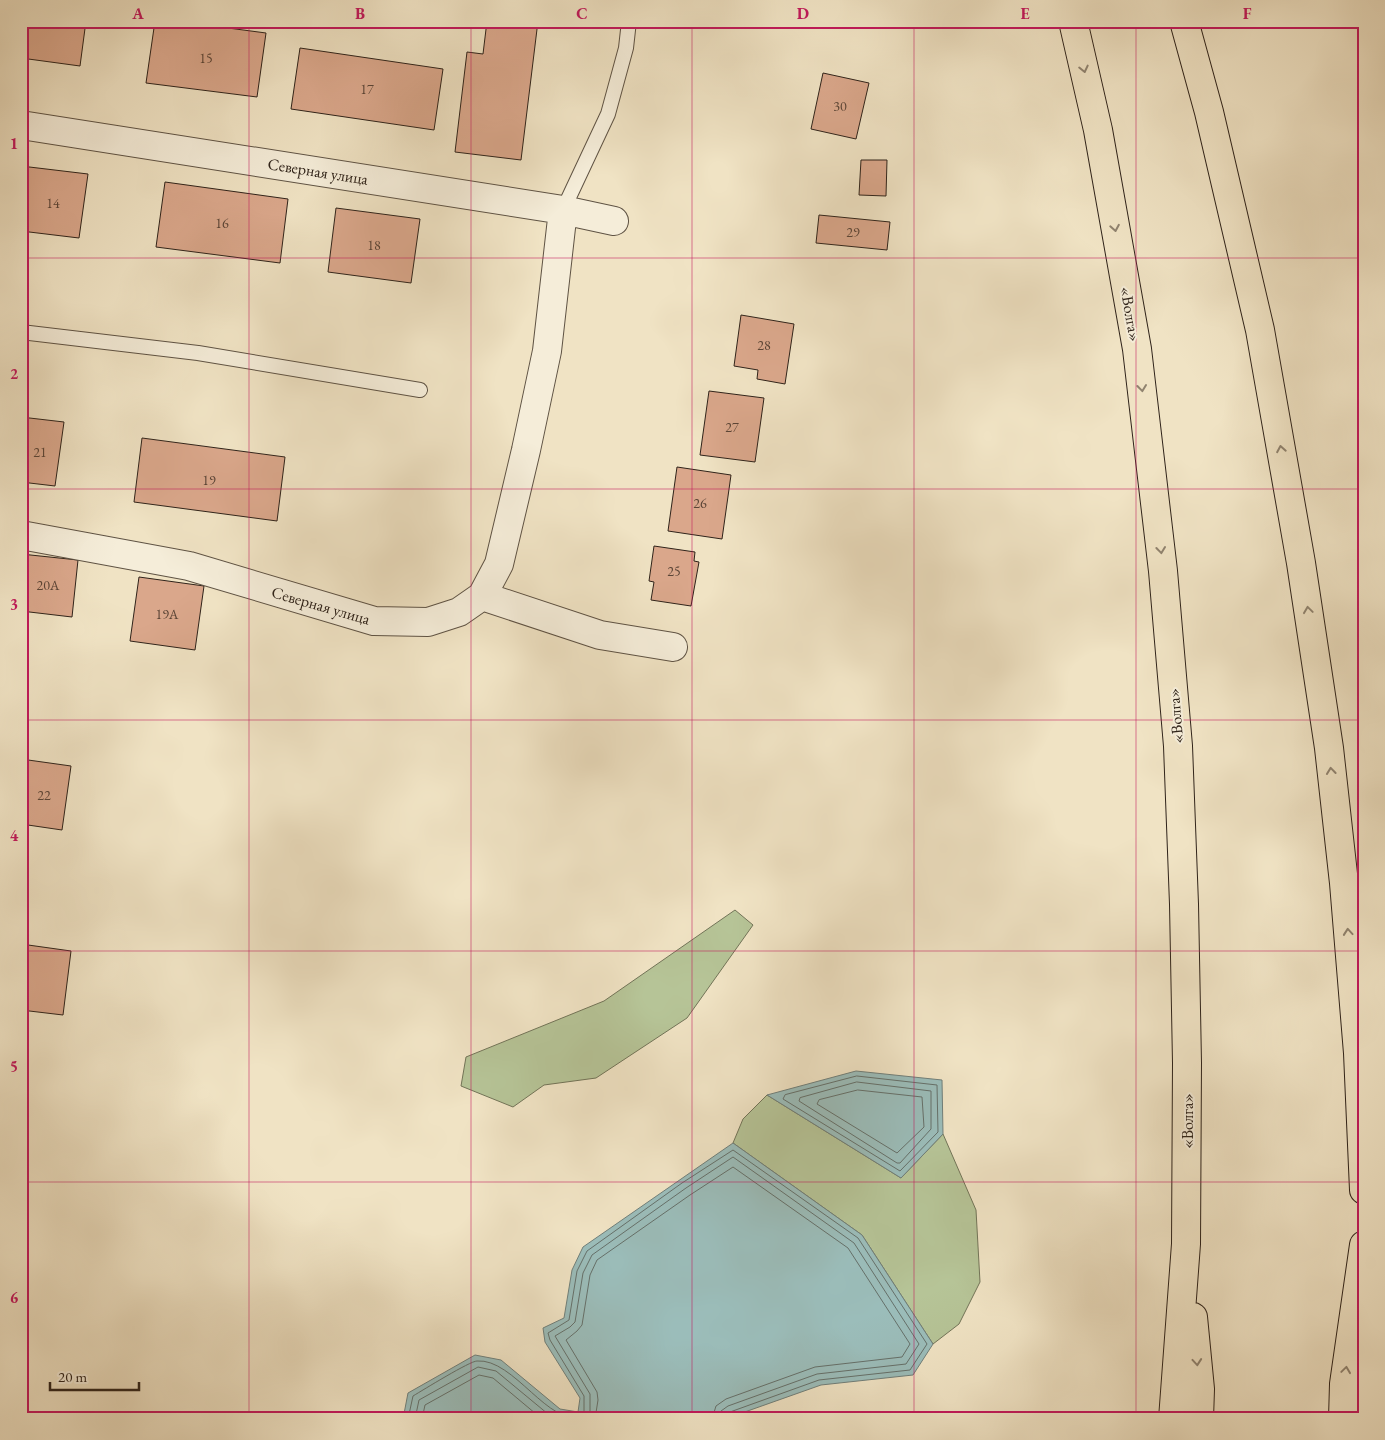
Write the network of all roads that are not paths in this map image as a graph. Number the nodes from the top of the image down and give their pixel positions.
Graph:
1 (629, 21) edge
2 (1073, 21) edge
3 (1184, 21) edge
4 (21, 125) edge
5 (563, 210) junction
6 (614, 222) dead end
7 (21, 332) edge
8 (420, 390) dead end
9 (21, 535) edge
10 (482, 596) junction
11 (673, 648) dead end
12 (1364, 1190) edge
13 (1186, 1244) junction
14 (1364, 1245) edge
15 (1173, 1419) edge
16 (1199, 1419) edge
17 (1343, 1419) edge

1 - 5 lane
2 -> 13 highway, «Волга»
12 -> 3 highway
4 - 5 street, Северная улица
5 - 6 street, Северная улица
5 - 10 street
7 - 8 lane
9 - 10 street, Северная улица
10 - 11 street
13 - 15 highway, «Волга»
13 -> 16 highway
17 -> 14 highway

